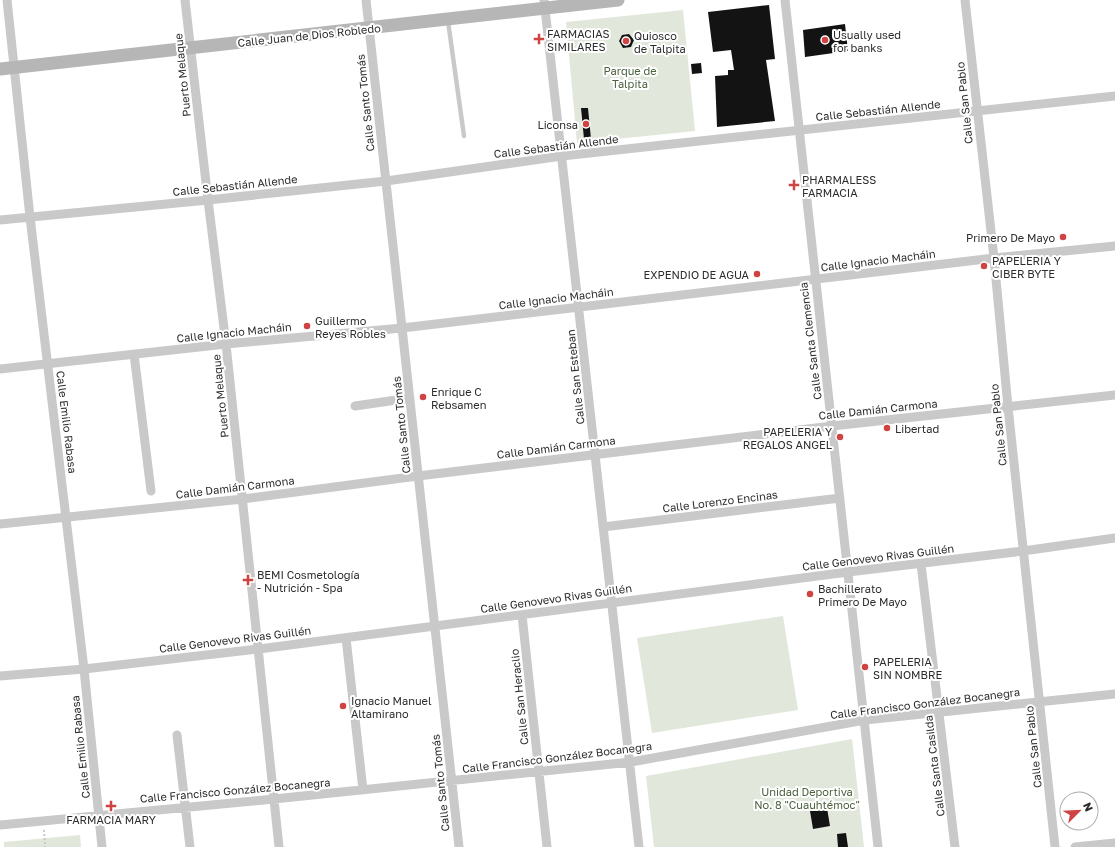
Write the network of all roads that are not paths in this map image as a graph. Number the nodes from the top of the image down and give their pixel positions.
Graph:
1 (7, 0) edge
2 (185, 0) edge
3 (366, 0) edge
4 (618, 0) edge
5 (785, 0) edge
6 (965, 0) edge
7 (545, 4) edge
8 (448, 19) junction
9 (369, 29) junction
10 (191, 48) junction
11 (15, 68) junction
12 (0, 69) edge
13 (1115, 96) edge
14 (977, 112) junction
15 (800, 131) junction
16 (464, 136) dead end
17 (562, 156) junction
18 (386, 180) junction
19 (208, 200) junction
20 (30, 216) junction
21 (0, 220) edge
22 (1115, 246) edge
23 (994, 258) junction
24 (815, 279) junction
25 (579, 308) junction
26 (402, 328) junction
27 (226, 344) junction
28 (134, 354) junction
29 (48, 364) junction
30 (0, 369) edge
31 (1115, 395) edge
32 (410, 398) junction
33 (355, 406) dead end
34 (1008, 407) junction
35 (832, 426) junction
36 (595, 454) junction
37 (418, 476) junction
38 (151, 491) dead end
39 (840, 498) junction
40 (243, 499) junction
41 (67, 518) junction
42 (0, 524) edge
43 (603, 527) junction
44 (1115, 538) edge
45 (1023, 551) junction
46 (921, 564) junction
47 (848, 572) junction
48 (612, 603) junction
49 (522, 615) junction
50 (435, 627) junction
51 (346, 638) junction
52 (258, 649) junction
53 (84, 669) junction
54 (0, 676) edge
55 (1115, 694) edge
56 (1040, 702) junction
57 (939, 712) junction
58 (865, 720) junction
59 (177, 735) dead end
60 (630, 762) junction
61 (539, 772) junction
62 (452, 781) junction
63 (363, 790) junction
64 (274, 799) junction
65 (185, 807) junction
66 (98, 815) junction
67 (0, 825) edge
68 (1115, 843) edge
69 (102, 847) edge
70 (190, 847) edge
71 (280, 847) edge
72 (459, 847) edge
73 (547, 847) edge
74 (639, 847) edge
75 (878, 847) edge
76 (955, 847) edge
77 (1056, 847) edge
78 (1075, 847) edge

1 - 11 street, Calle Emilio Rabasa
2 - 10 street, Puerto Melaque
3 - 9 street, Calle Santo Tomás
4 - 7 street, Calle Juan de Dios Robledo
5 - 15 street, Calle Santa Clemencia
6 - 14 street, Calle San Pablo
7 - 8 street, Calle Juan de Dios Robledo
7 - 17 street, Calle San Esteban
8 - 9 street, Calle Juan de Dios Robledo
8 - 16 lane
9 - 10 street, Calle Juan de Dios Robledo
9 - 18 street, Calle Santo Tomás
10 - 11 street, Calle Juan de Dios Robledo
10 - 19 street, Puerto Melaque
11 - 12 street, Calle Juan de Dios Robledo
11 - 20 street, Calle Emilio Rabasa
13 - 14 street, Calle Sebastián Allende
14 - 15 street, Calle Sebastián Allende
14 - 23 street, Calle San Pablo
15 - 17 street, Calle Sebastián Allende
15 - 24 street, Calle Santa Clemencia
17 - 18 street, Calle Sebastián Allende
17 - 25 street, Calle San Esteban
18 - 19 street, Calle Sebastián Allende
18 - 26 street, Calle Santo Tomás
19 - 20 street, Calle Sebastián Allende
19 - 27 street, Puerto Melaque
20 - 21 street, Calle Sebastián Allende
20 - 29 street, Calle Emilio Rabasa
22 - 23 street, Calle Ignacio Macháin
23 - 24 street, Calle Ignacio Macháin
23 - 34 street, Calle San Pablo
24 - 25 street, Calle Ignacio Macháin
24 - 35 street, Calle Santa Clemencia
25 - 26 street, Calle Ignacio Macháin
25 - 36 street, Calle San Esteban
26 - 27 street, Calle Ignacio Macháin
26 - 32 street, Calle Santo Tomás
27 - 28 street, Calle Ignacio Macháin
27 - 40 street, Puerto Melaque
28 - 29 street, Calle Ignacio Macháin
28 - 38 street
29 - 30 street, Calle Ignacio Macháin
29 - 41 street, Calle Emilio Rabasa
31 - 34 street, Calle Damián Carmona
32 - 33 street
32 - 37 street, Calle Santo Tomás
34 - 35 street, Calle Damián Carmona
34 - 45 street, Calle San Pablo
35 - 36 street, Calle Damián Carmona
35 - 39 street, Calle Santa Clemencia
36 - 37 street, Calle Damián Carmona
36 - 43 street, Calle San Esteban
37 - 40 street, Calle Damián Carmona
37 - 50 street, Calle Santo Tomás
39 - 43 street, Calle Lorenzo Encinas
39 - 47 street, Calle Santa Clemencia
40 - 41 street, Calle Damián Carmona
40 - 52 street, Puerto Melaque
41 - 42 street, Calle Damián Carmona
41 - 53 street, Calle Emilio Rabasa
43 - 48 street, Calle San Esteban
44 - 45 street, Calle Genovevo Rivas Guillén
45 - 46 street, Calle Genovevo Rivas Guillén
45 - 56 street, Calle San Pablo
46 - 47 street, Calle Genovevo Rivas Guillén
46 - 57 street, Calle Santa Casilda
47 - 48 street, Calle Genovevo Rivas Guillén
47 - 58 street, Calle Santa Clemencia
48 - 49 street, Calle Genovevo Rivas Guillén
48 - 60 street, Calle San Esteban
49 - 50 street, Calle Genovevo Rivas Guillén
49 - 61 street, Calle San Heraclio
50 - 51 street, Calle Genovevo Rivas Guillén
50 - 62 street, Calle Santo Tomás
51 - 52 street, Calle Genovevo Rivas Guillén
51 - 63 street
52 - 53 street, Calle Genovevo Rivas Guillén
52 - 64 street, Puerto Melaque
53 - 54 street, Calle Genovevo Rivas Guillén
53 - 66 street, Calle Emilio Rabasa
55 - 56 street, Calle Francisco González Bocanegra
56 - 57 street, Calle Francisco González Bocanegra
56 - 77 street, Calle San Pablo
57 - 58 street, Calle Francisco González Bocanegra
57 - 76 street, Calle Santa Casilda
58 - 60 street, Calle Francisco González Bocanegra
58 - 75 street, Calle Santa Clemencia
59 - 65 street
60 - 61 street, Calle Francisco González Bocanegra
60 - 74 street, Calle San Esteban
61 - 62 street, Calle Francisco González Bocanegra
61 - 73 street, Calle San Heraclio
62 - 63 street, Calle Francisco González Bocanegra
62 - 72 street, Calle Santo Tomás
63 - 64 street, Calle Francisco González Bocanegra
64 - 65 street, Calle Francisco González Bocanegra
64 - 71 street, Puerto Melaque
65 - 66 street, Calle Francisco González Bocanegra
65 - 70 street
66 - 67 street, Calle Francisco González Bocanegra
66 - 69 street, Calle Emilio Rabasa
68 - 78 street

